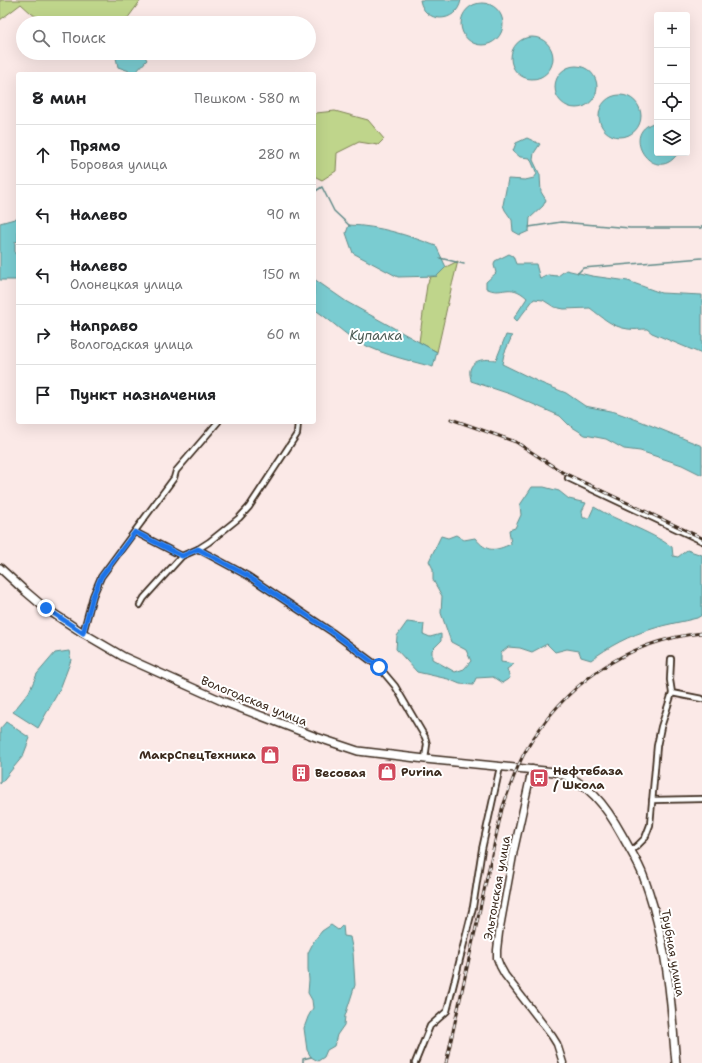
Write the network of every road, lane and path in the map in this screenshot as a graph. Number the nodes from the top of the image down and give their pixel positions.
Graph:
1 (216, 424) edge
2 (298, 424) edge
3 (568, 478) dead end
4 (135, 532) junction
5 (702, 541) edge
6 (198, 549) junction
7 (182, 556) junction
8 (0, 568) edge
9 (140, 605) dead end
10 (83, 633) junction
11 (671, 659) dead end
12 (672, 694) junction
13 (702, 699) edge
14 (425, 759) junction
15 (500, 767) junction
16 (532, 769) junction
17 (702, 799) edge
18 (652, 800) junction
19 (631, 851) junction
20 (415, 1063) edge
21 (563, 1063) edge
22 (676, 1063) edge

1 - 4 street
2 - 6 street
3 - 5 street
4 - 7 street
4 - 10 street
6 - 7 street
6 - 14 street
7 - 9 street
8 - 10 main road, Вологодская улица
10 - 14 main road, Вологодская улица
11 - 12 street
12 - 13 street
12 - 18 street
14 - 15 main road, Вологодская улица
15 - 16 main road, Вологодская улица
15 - 20 street, Эльтонская улица
16 - 19 main road, Трубная улица
16 - 21 street, Эльтонская улица
17 - 18 street
18 - 19 street
19 - 22 main road, Трубная улица

